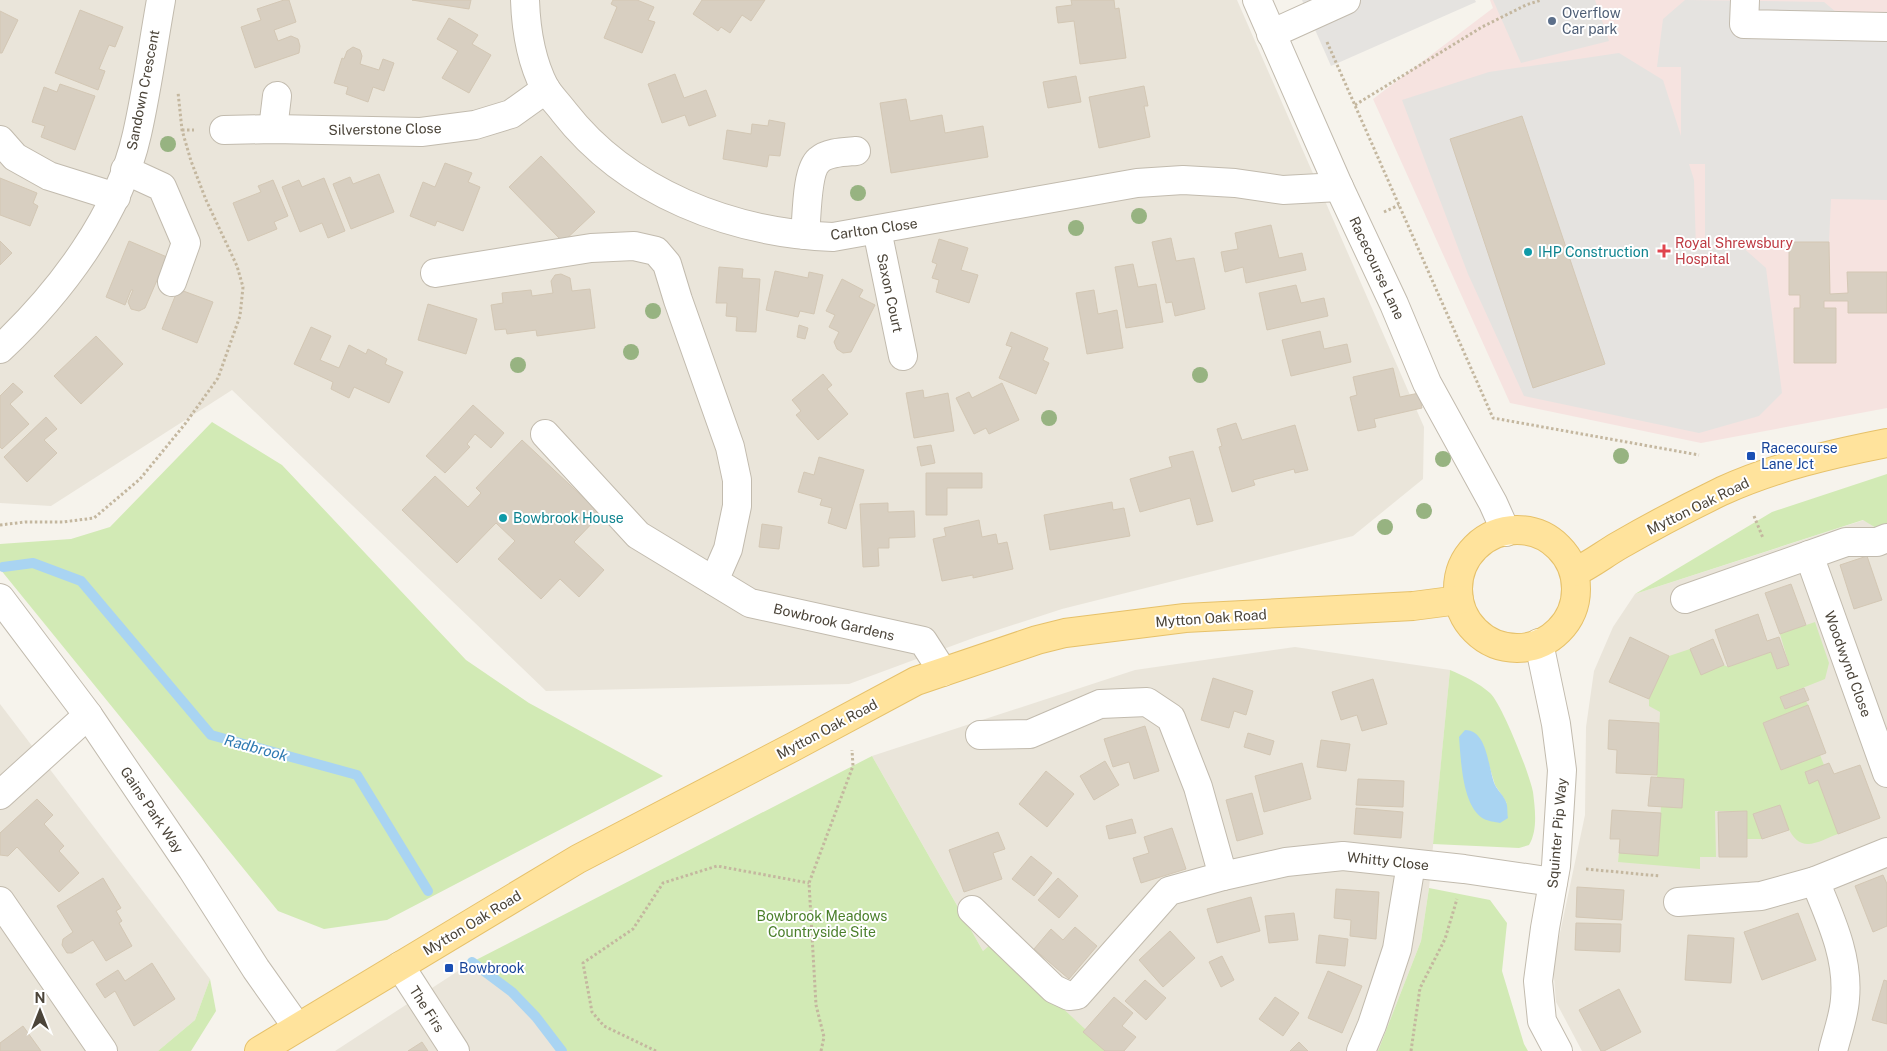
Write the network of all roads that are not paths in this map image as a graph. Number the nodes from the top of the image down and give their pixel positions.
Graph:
1 (161, 0) edge
2 (525, 0) edge
3 (1256, 0) edge
4 (1346, 0) edge
5 (1744, 0) edge
6 (1887, 26) edge
7 (1271, 34) junction
8 (546, 88) junction
9 (276, 96) dead end
10 (273, 129) junction
11 (224, 130) dead end
12 (0, 140) edge
13 (856, 151) dead end
14 (125, 170) junction
15 (1339, 187) junction
16 (116, 198) junction
17 (877, 230) junction
18 (805, 236) junction
19 (435, 273) dead end
20 (172, 282) dead end
21 (0, 348) edge
22 (904, 356) dead end
23 (545, 434) dead end
24 (1887, 443) edge
25 (1506, 532) junction
26 (1887, 538) edge
27 (1809, 555) junction
28 (1575, 572) junction
29 (714, 581) junction
30 (0, 598) edge
31 (1685, 599) dead end
32 (1459, 600) junction
33 (1539, 643) junction
34 (943, 672) junction
35 (88, 715) junction
36 (980, 735) dead end
37 (1887, 773) edge
38 (0, 795) edge
39 (1887, 852) edge
40 (1411, 864) junction
41 (1555, 874) junction
42 (1222, 876) junction
43 (1815, 880) junction
44 (0, 901) edge
45 (1678, 902) dead end
46 (972, 910) dead end
47 (400, 966) junction
48 (297, 1027) junction
49 (103, 1051) edge
50 (259, 1051) edge
51 (455, 1051) edge
52 (1361, 1051) edge
53 (1558, 1051) edge
54 (1833, 1051) edge

1 - 14 street, Sandown Crescent
2 - 8 street, Carlton Close
3 - 7 street, Racecourse Lane
4 - 7 street
5 - 6 street
7 - 15 street, Racecourse Lane
8 - 10 street, Silverstone Close
8 - 18 street, Carlton Close
9 - 10 street
10 - 11 street, Silverstone Close
12 - 16 street
13 - 18 street
14 - 16 street, Sandown Crescent
14 - 20 street
15 - 17 street, Carlton Close
15 - 25 street, Racecourse Lane
16 - 21 street, Sandown Crescent
17 - 18 street, Carlton Close
17 - 22 street, Saxon Court
19 - 29 street
23 - 29 street, Bowbrook Gardens
24 - 28 main road, Mytton Oak Road
25 - 28 main road
25 - 32 main road
26 - 27 street
27 - 31 street
27 - 37 street, Woodwynd Close
28 - 33 main road
29 - 34 street, Bowbrook Gardens
30 - 35 street, Gains Park Way
32 - 33 main road
32 - 34 main road, Mytton Oak Road
33 - 41 street, Squinter Pip Way
34 - 47 main road, Mytton Oak Road
35 - 38 street
35 - 48 street, Gains Park Way
36 - 42 street
39 - 43 street
40 - 41 street, Whitty Close
40 - 42 street, Whitty Close
40 - 52 street
41 - 53 street, Squinter Pip Way
42 - 46 street, Whitty Close
43 - 45 street
43 - 54 street
44 - 49 street
47 - 48 main road, Mytton Oak Road
47 - 51 street, The Firs
48 - 50 main road, Mytton Oak Road

